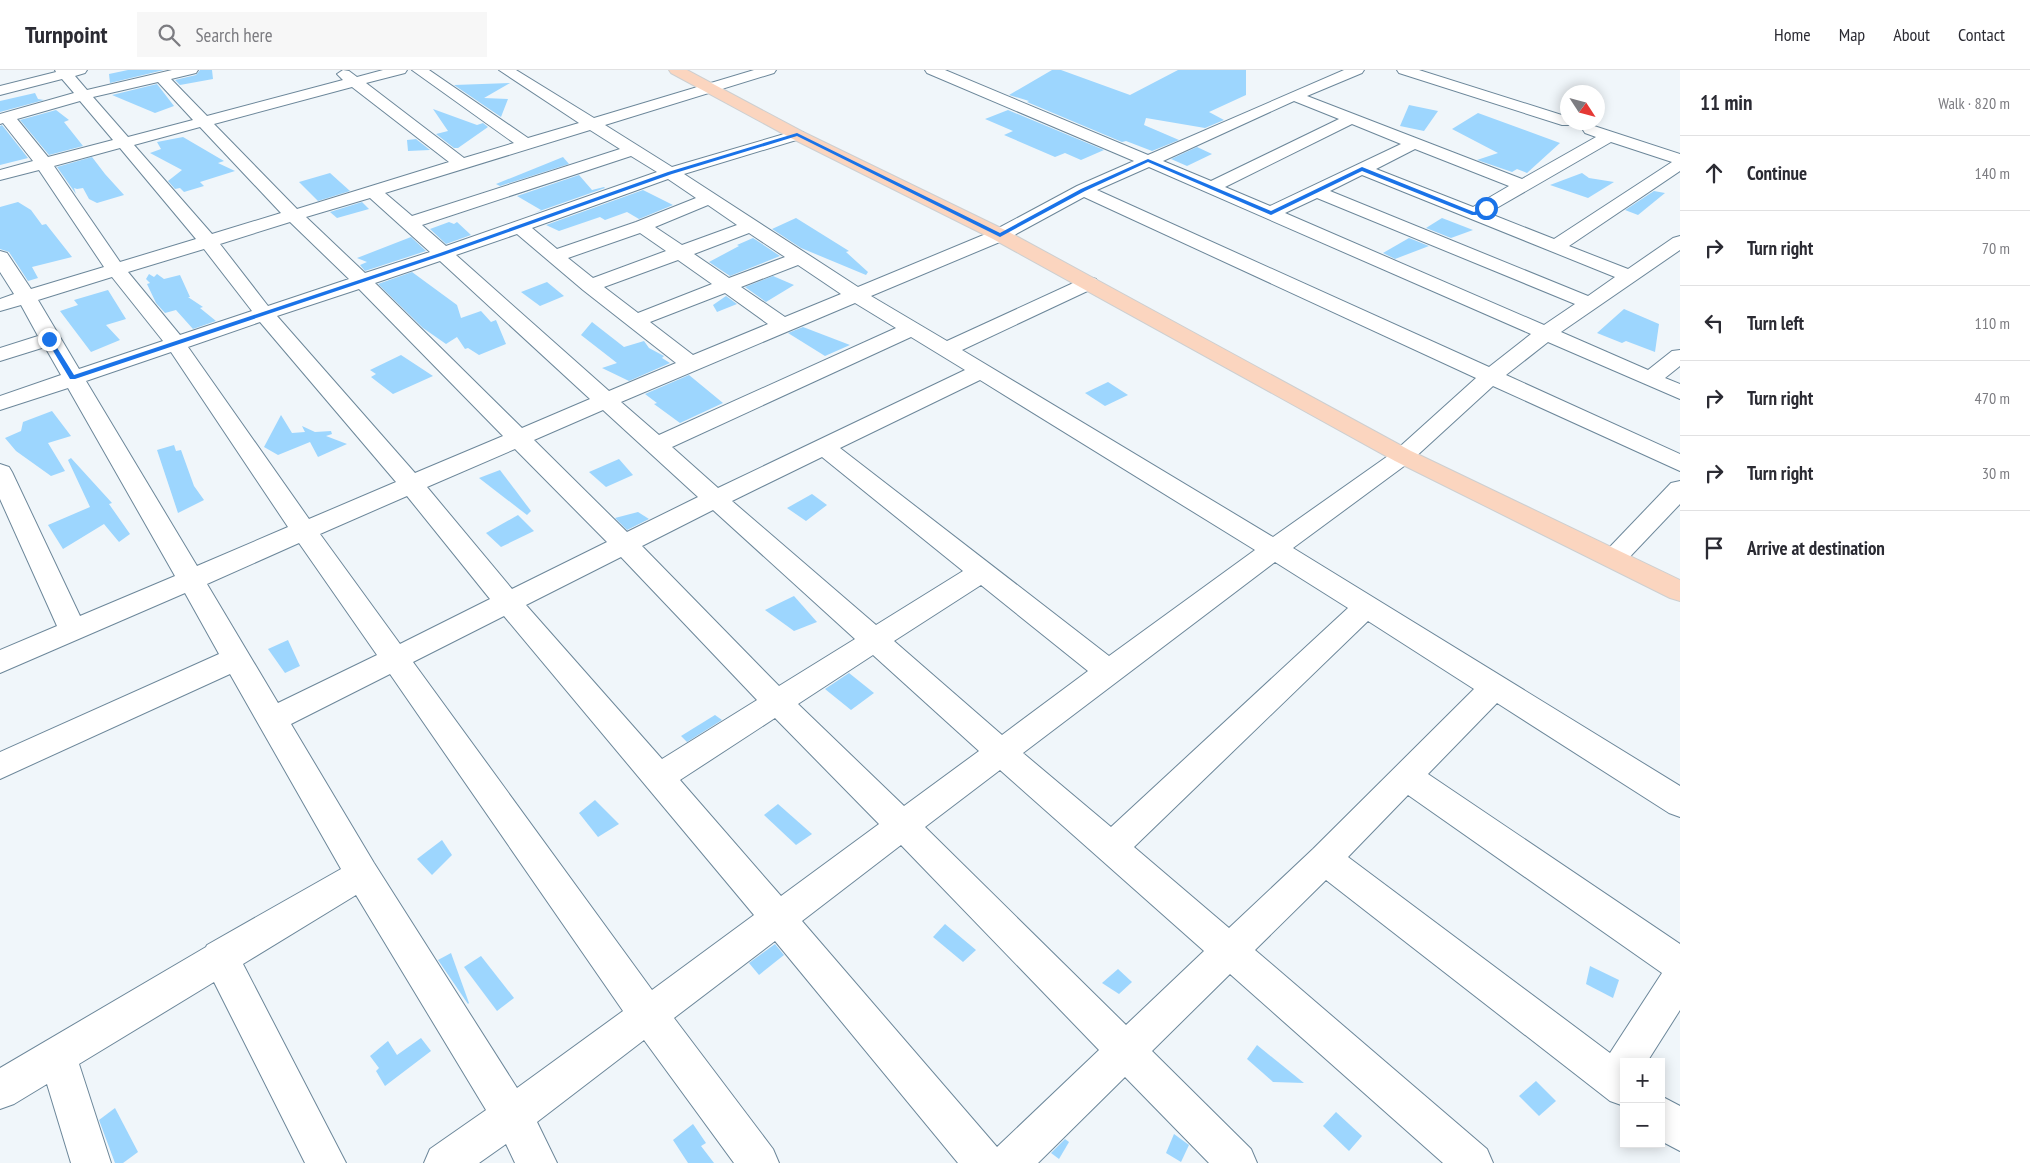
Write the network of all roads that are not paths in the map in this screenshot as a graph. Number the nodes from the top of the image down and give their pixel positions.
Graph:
1 (191, 70) edge
2 (338, 70) edge
3 (400, 70) edge
4 (419, 70) edge
5 (506, 70) edge
6 (676, 70) edge
7 (768, 70) edge
8 (932, 70) edge
9 (1357, 70) edge
10 (1404, 70) edge
11 (73, 77) edge
12 (161, 77) junction
13 (355, 82) junction
14 (711, 89) junction
15 (0, 90) edge
16 (1294, 96) junction
17 (4, 118) edge
18 (1351, 119) junction
19 (1560, 119) edge
20 (204, 122) junction
21 (592, 124) junction
22 (1591, 130) edge
23 (797, 134) junction
24 (1609, 136) junction
25 (124, 144) junction
26 (526, 144) junction
27 (1414, 144) junction
28 (633, 150) junction
29 (1680, 159) edge
30 (1148, 160) junction
31 (44, 164) junction
32 (462, 164) junction
33 (1680, 164) edge
34 (1362, 169) junction
35 (670, 173) junction
36 (0, 175) edge
37 (1524, 186) junction
38 (1211, 187) junction
39 (1083, 190) junction
40 (373, 191) junction
41 (1316, 191) junction
42 (708, 199) junction
43 (1271, 213) junction
44 (1474, 214) junction
45 (293, 215) junction
46 (410, 224) junction
47 (519, 226) junction
48 (642, 226) junction
49 (749, 226) junction
50 (1000, 235) junction
51 (208, 241) junction
52 (1680, 242) edge
53 (1556, 246) junction
54 (680, 252) junction
55 (442, 254) junction
56 (555, 256) junction
57 (0, 257) edge
58 (799, 258) junction
59 (116, 270) junction
60 (1631, 277) junction
61 (362, 281) junction
62 (1089, 283) junction
63 (590, 286) junction
64 (727, 286) junction
65 (856, 296) junction
66 (13, 301) edge
67 (1591, 304) junction
68 (264, 314) junction
69 (635, 321) junction
70 (784, 326) junction
71 (912, 329) junction
72 (1546, 333) junction
73 (49, 339) junction
74 (175, 343) junction
75 (946, 350) junction
76 (0, 355) edge
77 (1680, 356) edge
78 (691, 364) junction
79 (981, 371) junction
80 (1491, 376) junction
81 (73, 378) junction
82 (1650, 380) junction
83 (1680, 392) edge
84 (608, 401) junction
85 (0, 403) edge
86 (517, 439) junction
87 (657, 446) junction
88 (824, 448) junction
89 (1403, 456) junction
90 (1680, 463) edge
91 (0, 472) edge
92 (412, 484) junction
93 (1680, 489) edge
94 (715, 499) junction
95 (304, 531) junction
96 (624, 544) junction
97 (1274, 549) junction
98 (1614, 558) junction
99 (981, 572) junction
100 (190, 580) junction
101 (1680, 591) edge
102 (508, 603) junction
103 (1366, 607) junction
104 (73, 631) junction
105 (874, 639) junction
106 (394, 658) junction
107 (236, 659) junction
108 (0, 662) edge
109 (1109, 672) junction
110 (1494, 687) junction
111 (777, 702) junction
112 (272, 720) junction
113 (1001, 752) junction
114 (0, 766) edge
115 (1406, 776) junction
116 (659, 777) junction
117 (1680, 803) edge
118 (902, 825) junction
119 (1111, 848) junction
120 (1325, 859) junction
121 (362, 874) junction
122 (777, 918) junction
123 (1231, 951) junction
124 (220, 957) junction
125 (1680, 965) edge
126 (1680, 978) edge
127 (647, 1013) junction
128 (1126, 1050) junction
129 (57, 1055) junction
130 (1630, 1058) edge
131 (1620, 1072) edge
132 (0, 1090) edge
133 (512, 1116) junction
134 (1665, 1119) edge
135 (1680, 1130) edge
136 (91, 1163) edge
137 (326, 1163) edge
138 (444, 1163) edge
139 (537, 1163) edge
140 (759, 1163) edge
141 (984, 1163) edge
142 (1009, 1163) edge
143 (1237, 1163) edge
144 (1473, 1163) edge

1 - 12 street
2 - 13 street
3 - 13 street
4 - 26 street
5 - 21 street
6 - 14 main road
7 - 14 street
8 - 30 street
9 - 16 street
10 - 19 street
11 - 12 street
11 - 15 street
11 - 17 street
11 - 25 street
12 - 20 street
13 - 20 street
13 - 32 street
14 - 21 street
14 - 23 main road
16 - 18 street
16 - 30 street
17 - 31 street
18 - 27 street
18 - 38 street
20 - 25 street
20 - 45 street
21 - 26 street
21 - 28 street
22 - 24 street
23 - 35 street
23 - 50 main road
24 - 29 street
24 - 37 street
25 - 31 street
25 - 51 street
26 - 32 street
27 - 34 street
27 - 37 street
28 - 35 street
28 - 46 street
30 - 38 street
30 - 39 street
31 - 36 street
31 - 59 street
32 - 40 street
33 - 53 street
34 - 41 street
34 - 44 street
35 - 42 street
35 - 47 street
37 - 44 street
38 - 43 street
39 - 50 street
39 - 80 street
40 - 45 street
40 - 46 street
41 - 43 street
41 - 67 street
42 - 48 street
42 - 49 street
43 - 72 street
44 - 53 street
45 - 51 street
45 - 61 street
46 - 55 street
47 - 55 street
47 - 56 street
48 - 54 street
48 - 56 street
49 - 54 street
49 - 58 street
50 - 62 main road
50 - 65 street
51 - 59 street
51 - 68 street
52 - 60 street
53 - 60 street
54 - 63 street
54 - 64 street
55 - 61 street
55 - 84 street
56 - 63 street
57 - 66 street
58 - 64 street
58 - 65 street
59 - 66 street
59 - 74 street
60 - 67 street
61 - 68 street
61 - 86 street
62 - 75 street
62 - 89 main road
63 - 69 street
64 - 69 street
64 - 70 street
65 - 70 street
65 - 71 street
66 - 73 street
67 - 72 street
68 - 74 street
68 - 92 street
69 - 78 street
70 - 78 street
71 - 75 street
71 - 87 street
72 - 80 street
72 - 82 street
73 - 76 street
73 - 81 street
74 - 81 street
74 - 95 street
75 - 79 street
77 - 82 street
78 - 84 street
79 - 88 street
79 - 97 street
80 - 89 street
80 - 90 street
81 - 85 street
81 - 100 street
82 - 83 street
84 - 86 street
84 - 87 street
86 - 92 street
86 - 96 street
87 - 94 street
88 - 94 street
88 - 99 street
89 - 97 street
89 - 98 main road
91 - 104 street
92 - 95 street
92 - 102 street
93 - 98 street
94 - 96 street
94 - 105 street
95 - 100 street
95 - 106 street
96 - 102 street
96 - 111 street
97 - 103 street
97 - 109 street
98 - 101 main road
99 - 105 street
99 - 109 street
100 - 104 street
100 - 107 street
102 - 106 street
102 - 116 street
103 - 110 street
103 - 119 street
104 - 108 street
105 - 111 street
105 - 113 street
106 - 112 street
106 - 127 street
107 - 112 street
107 - 114 street
109 - 113 street
110 - 115 street
110 - 117 street
111 - 116 street
111 - 118 street
112 - 121 street
113 - 118 street
113 - 119 street
115 - 120 street
115 - 125 street
116 - 122 street
118 - 122 street
118 - 128 street
119 - 123 street
120 - 123 street
120 - 131 street
121 - 124 street
121 - 133 street
122 - 127 street
122 - 141 street
123 - 128 street
123 - 144 street
124 - 129 street
124 - 137 street
126 - 130 street
127 - 133 street
127 - 140 street
128 - 142 street
128 - 143 street
129 - 132 street
129 - 136 street
133 - 138 street
133 - 139 street
134 - 135 street

